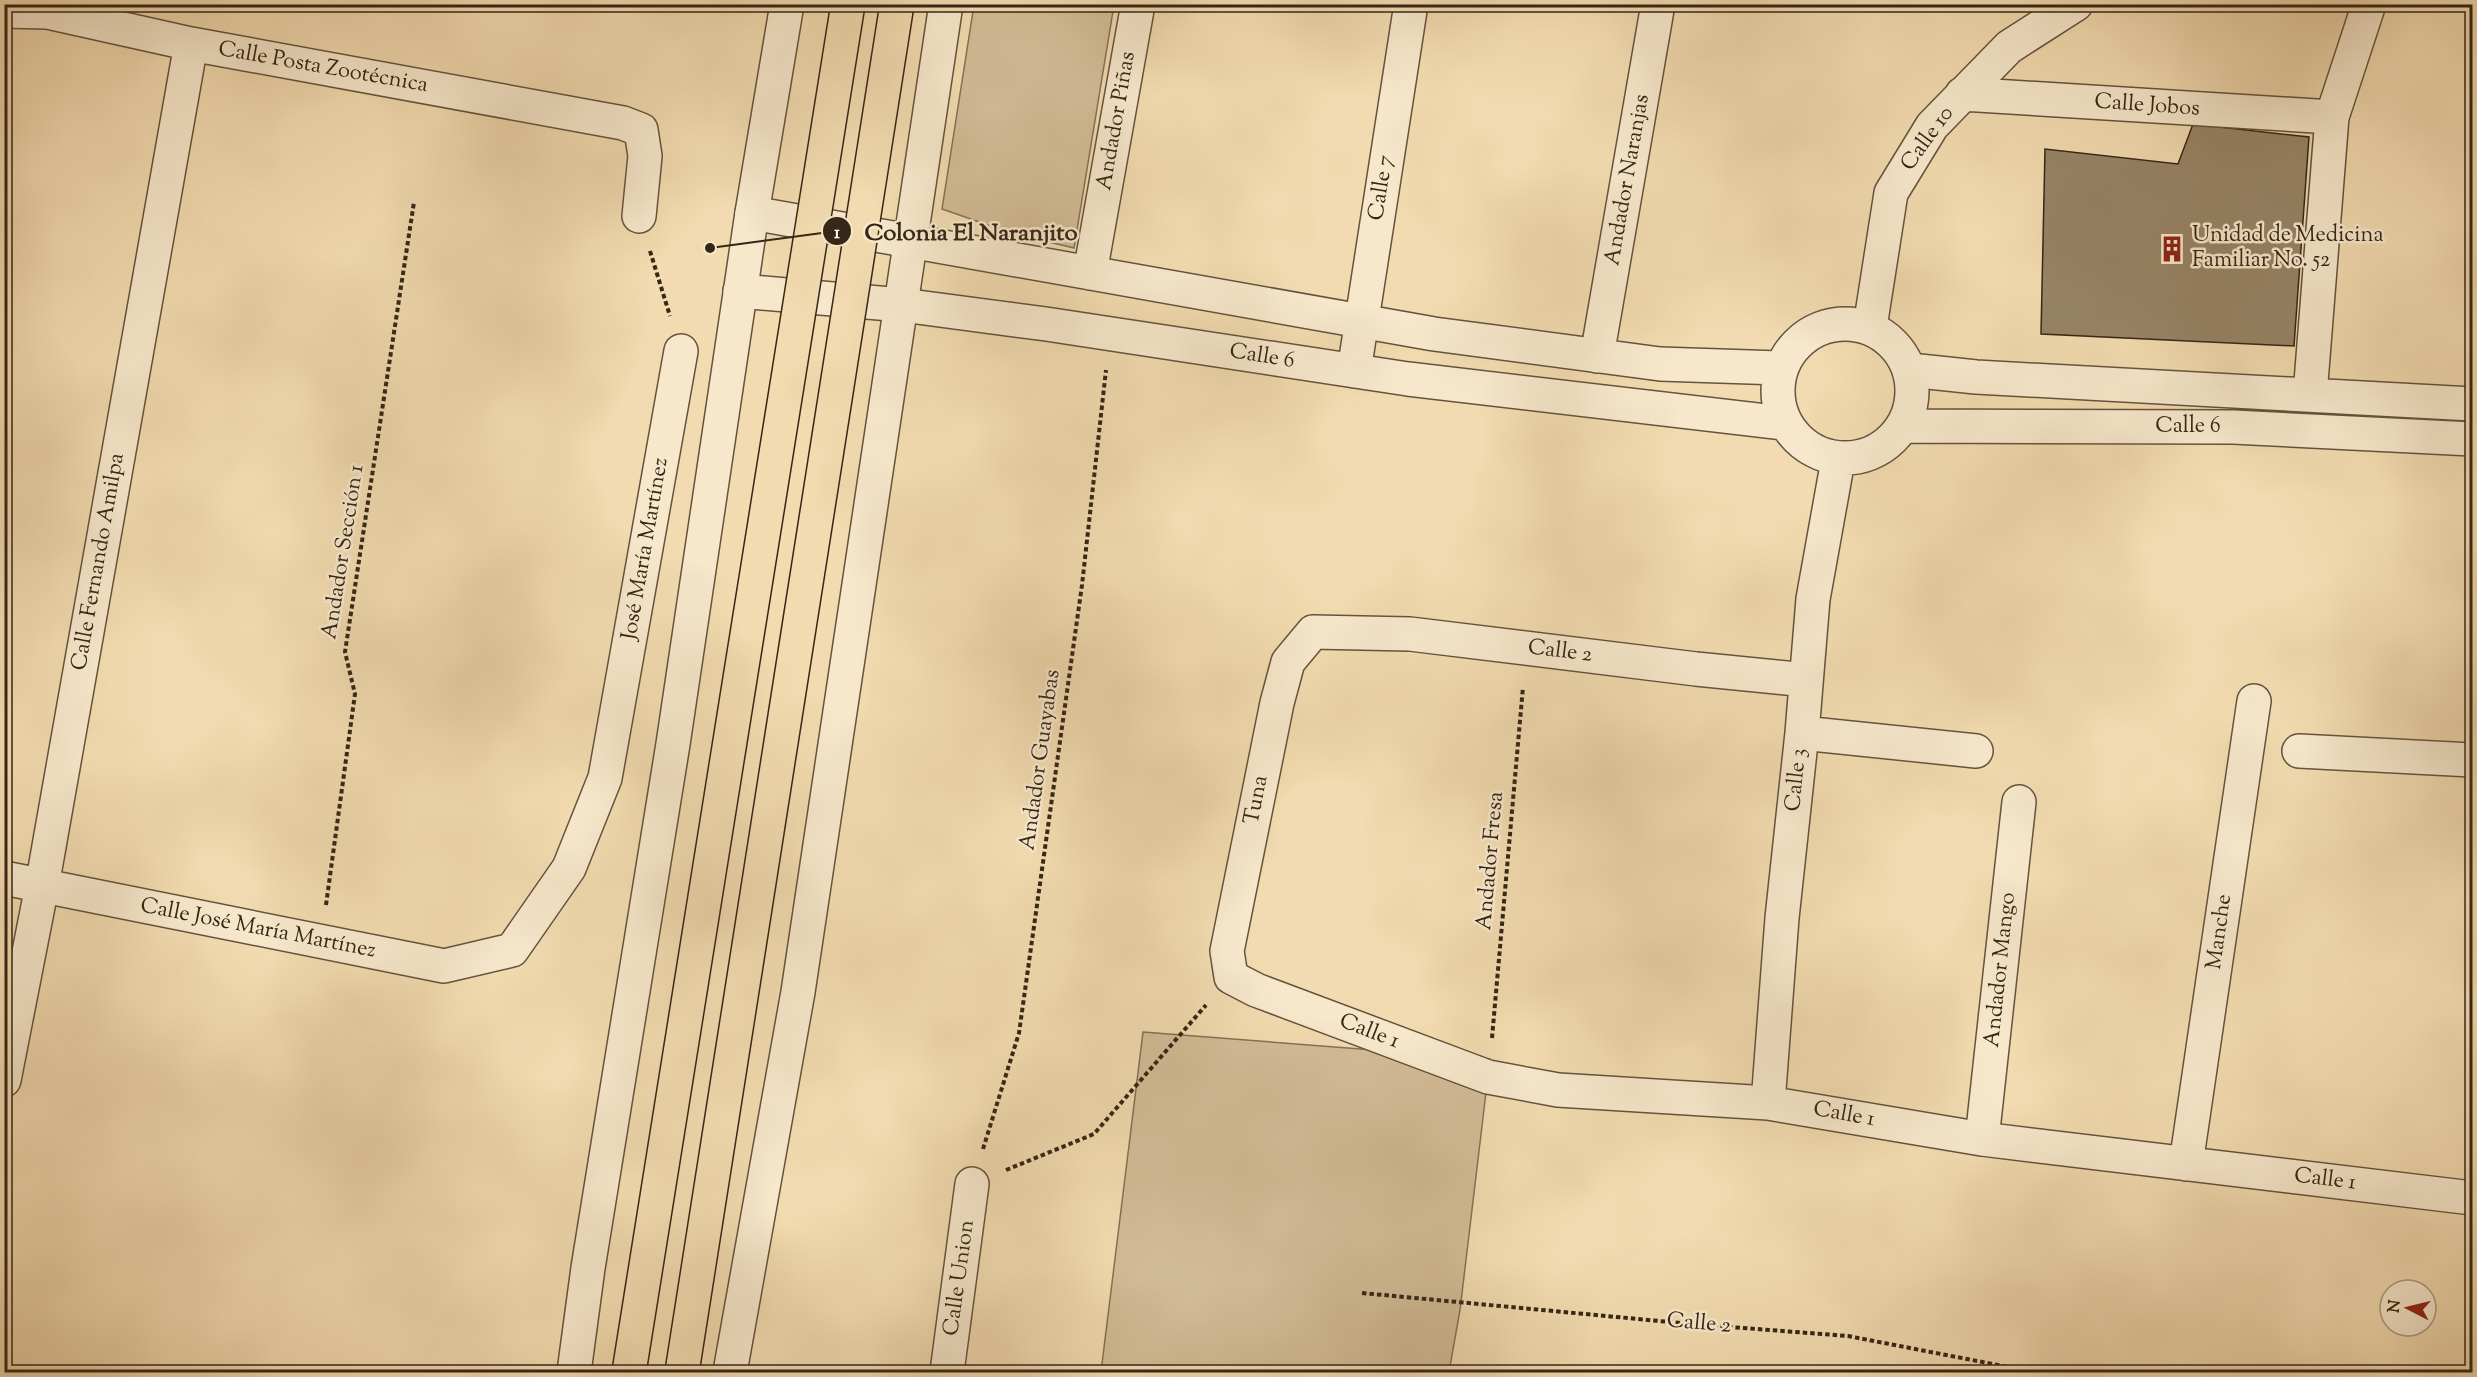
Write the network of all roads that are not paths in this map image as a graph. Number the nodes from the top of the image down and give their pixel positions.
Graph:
1 (787, 4) edge
2 (848, 4) edge
3 (897, 4) edge
4 (946, 4) edge
5 (1138, 4) edge
6 (1411, 4) edge
7 (1658, 4) edge
8 (2076, 4) edge
9 (2369, 4) edge
10 (4, 11) edge
11 (191, 44) junction
12 (1962, 94) junction
13 (2332, 117) junction
14 (752, 213) junction
15 (639, 216) road end
16 (910, 241) junction
17 (1090, 273) junction
18 (740, 291) junction
19 (902, 305) junction
20 (1361, 322) junction
21 (1870, 327) junction
22 (681, 351) road end
23 (1597, 356) junction
24 (1780, 368) junction
25 (1910, 370) junction
26 (1354, 371) junction
27 (2310, 395) junction
28 (2472, 404) edge
29 (1785, 423) junction
30 (1903, 426) junction
31 (2472, 439) edge
32 (1838, 460) junction
33 (1313, 633) joint
34 (1806, 680) junction
35 (2254, 701) dead end
36 (1803, 733) junction
37 (1976, 751) dead end
38 (2298, 751) dead end
39 (2472, 760) edge
40 (2019, 802) dead end
41 (4, 878) edge
42 (42, 886) junction
43 (512, 950) joint
44 (1231, 977) joint
45 (4, 1080) edge
46 (1768, 1102) junction
47 (1983, 1139) junction
48 (2187, 1164) junction
49 (972, 1184) road end
50 (2472, 1198) edge
51 (574, 1372) edge
52 (629, 1372) edge
53 (682, 1372) edge
54 (730, 1372) edge
55 (947, 1372) edge

1 - 14 street
2 - 52 main road, bridge
3 - 53 main road, bridge
4 - 16 street
5 - 17 street, Andador Piñas
6 - 20 street, Calle 7
7 - 23 street, Andador Naranjas
8 - 12 street, Calle 10
9 - 13 street
10 - 11 street, Calle Posta Zootécnica
11 - 15 street, Calle Posta Zootécnica
11 - 42 street, Calle Fernando Amilpa
12 - 13 street, Calle Jobos
12 - 21 street, Calle 10
13 - 27 street
14 - 16 street
14 - 18 street
16 - 17 street
16 - 19 street
17 - 20 street
18 - 19 street, Calle 6
18 - 51 street
19 - 26 street, Calle 6
19 - 54 street
20 - 23 street
20 - 26 street, Calle 7
21 - 24 street
21 - 25 street
22 - 43 street, José María Martínez
23 - 24 street
24 - 29 street
25 - 27 street, Calle 6
25 - 30 street
26 - 29 street, Calle 6
27 - 28 street, Calle 6
29 - 32 street
30 - 31 street, Calle 6
30 - 32 street
32 - 34 street, Calle 3
33 - 34 street, Calle 2
33 - 44 street, Tuna
34 - 36 street, Calle 3
35 - 48 street, Manche
36 - 37 street
36 - 46 street, Calle 3
38 - 39 street
40 - 47 street, Andador Mango
41 - 42 street, Calle José María Martínez
42 - 43 street, Calle José María Martínez
42 - 45 street, Calle Fernando Amilpa
44 - 46 street, Calle 1
46 - 47 street, Calle 1
47 - 48 street, Calle 1
48 - 50 street, Calle 1
49 - 55 street, Calle Union

